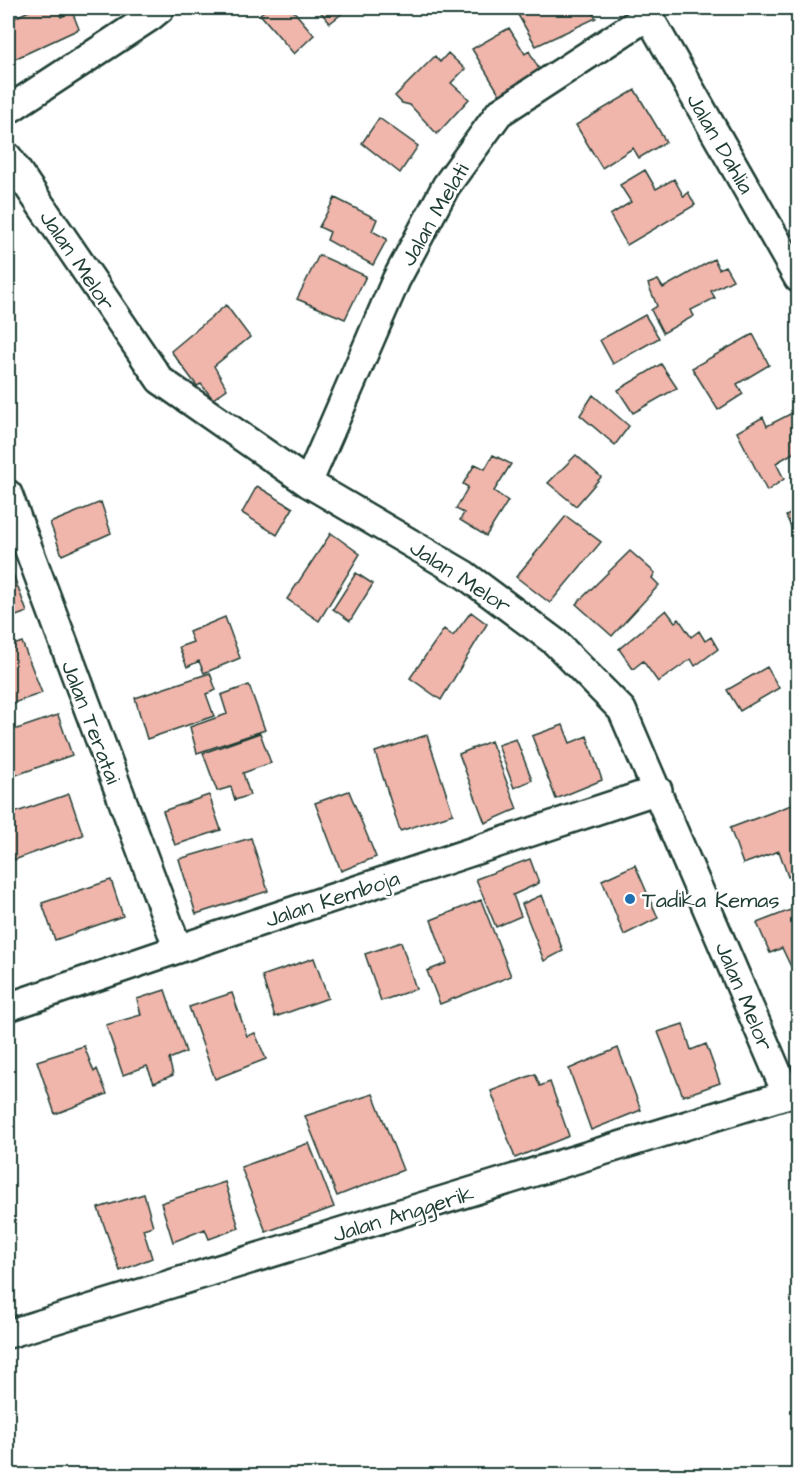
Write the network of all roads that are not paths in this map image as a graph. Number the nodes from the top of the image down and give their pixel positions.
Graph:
1 (161, 8) edge
2 (646, 12) edge
3 (8, 110) edge
4 (8, 157) edge
5 (798, 278) edge
6 (308, 483) junction
7 (8, 494) edge
8 (658, 790) junction
9 (178, 949) junction
10 (8, 1008) edge
11 (793, 1093) edge
12 (8, 1334) edge

1 - 3 street
2 - 5 street, Jalan Dahlia
2 - 6 street, Jalan Melati
4 - 6 street, Jalan Melor
6 - 8 street, Jalan Melor
7 - 9 street, Jalan Teratai
8 - 9 street, Jalan Kemboja
8 - 11 street, Jalan Melor
9 - 10 street, Jalan Kemboja
11 - 12 street, Jalan Anggerik

